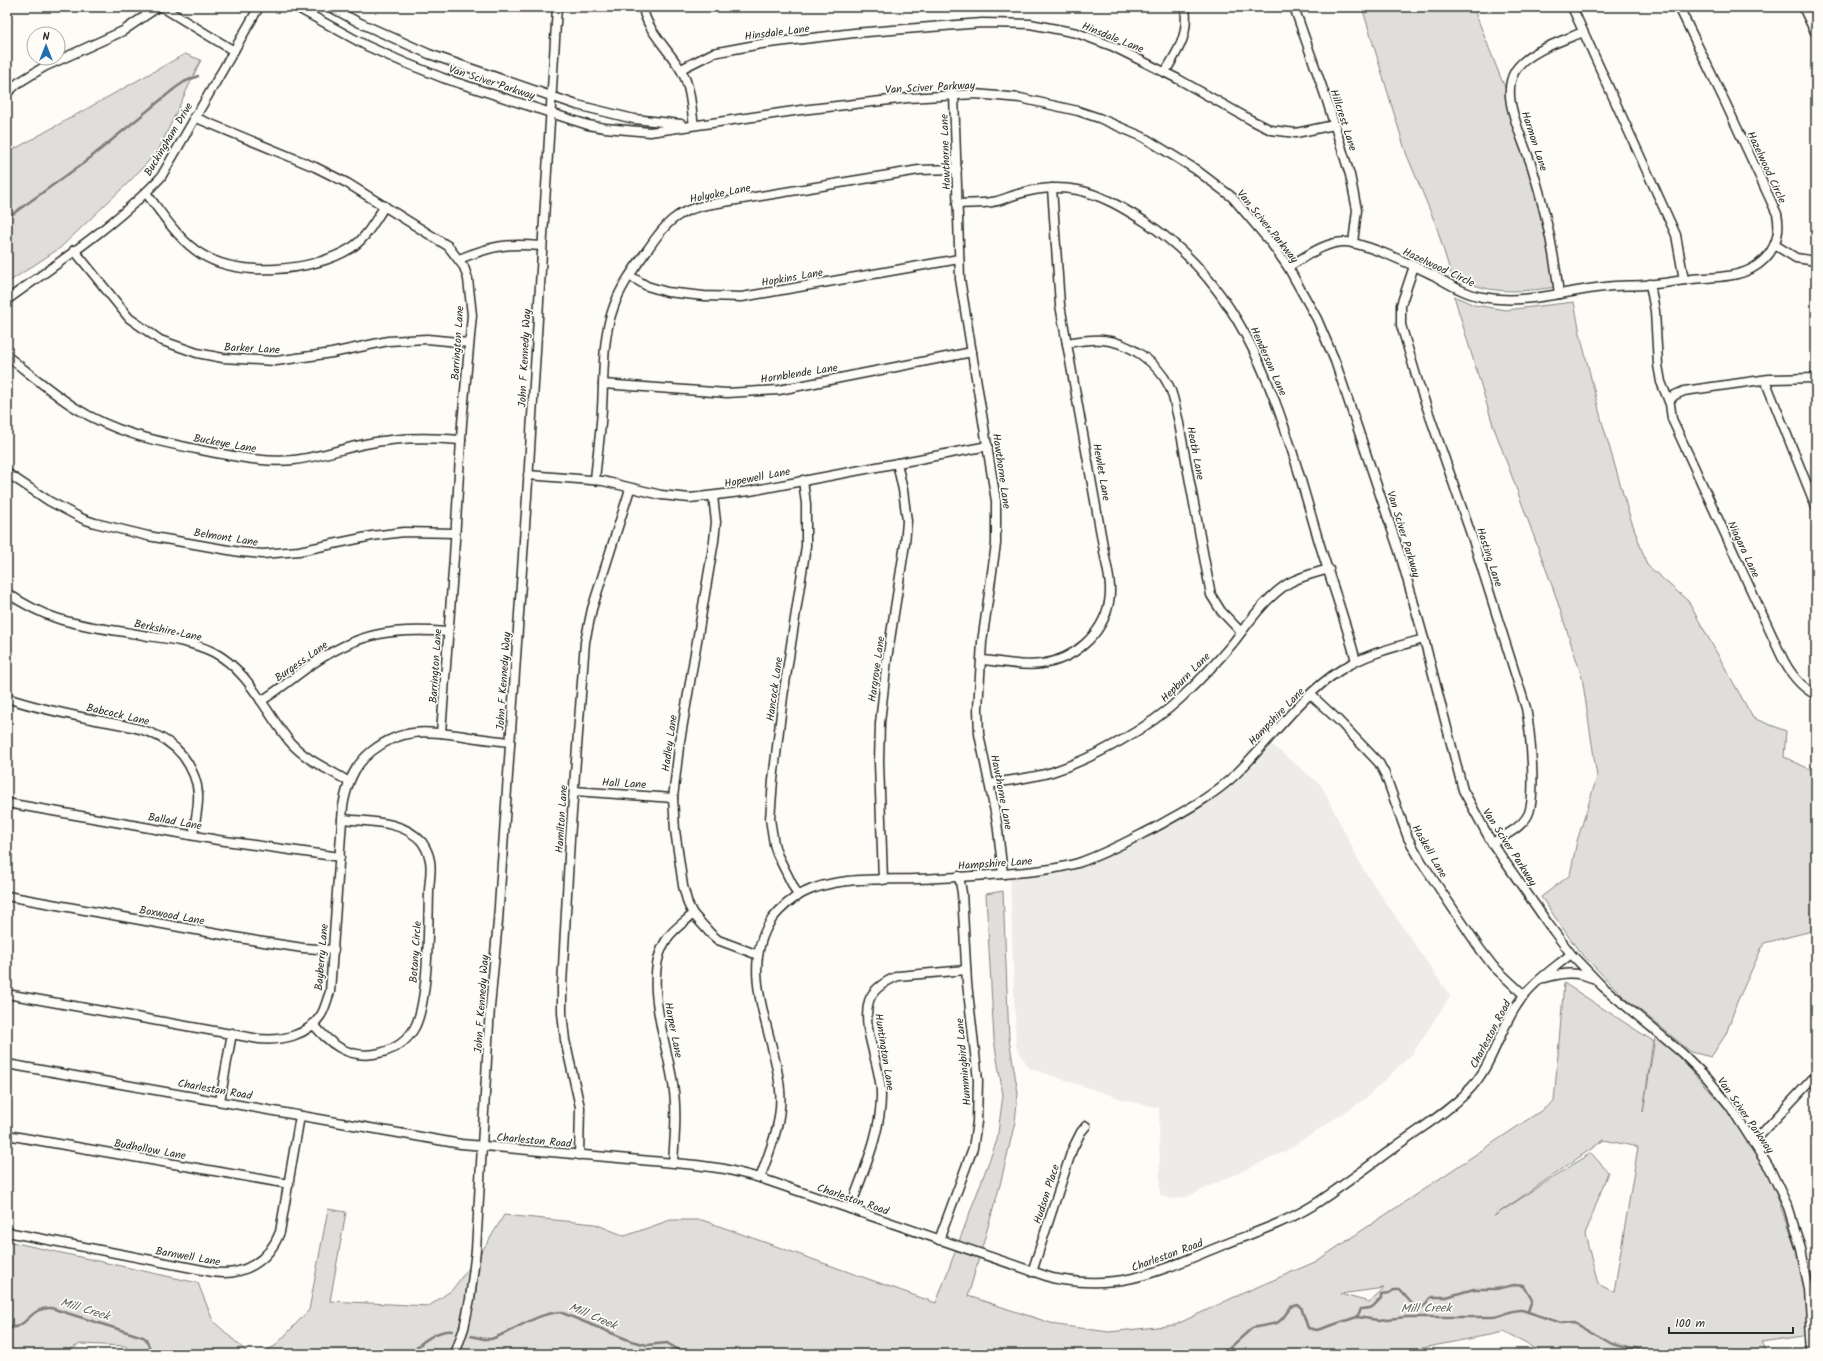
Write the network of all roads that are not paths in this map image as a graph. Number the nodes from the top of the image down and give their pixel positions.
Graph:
1 (158, 7) edge
2 (162, 7) edge
3 (259, 7) edge
4 (296, 7) edge
5 (330, 7) edge
6 (557, 7) edge
7 (643, 7) edge
8 (1185, 7) edge
9 (1294, 7) edge
10 (1572, 7) edge
11 (1679, 7) edge
12 (1803, 7) edge
13 (1582, 32) junction
14 (1816, 34) edge
15 (234, 51) junction
16 (681, 69) junction
17 (1165, 72) junction
18 (7, 92) edge
19 (954, 94) junction
20 (551, 96) junction
21 (550, 113) junction
22 (194, 117) junction
23 (694, 126) junction
24 (1334, 126) junction
25 (957, 169) junction
26 (1052, 188) junction
27 (146, 193) junction
28 (957, 204) junction
29 (385, 206) junction
30 (1353, 243) junction
31 (1775, 245) junction
32 (542, 246) junction
33 (74, 250) junction
34 (459, 259) junction
35 (959, 259) junction
36 (1816, 261) edge
37 (1414, 266) junction
38 (1288, 267) junction
39 (630, 276) junction
40 (1684, 280) junction
41 (1650, 284) junction
42 (1559, 294) junction
43 (7, 300) edge
44 (469, 343) junction
45 (1067, 343) junction
46 (972, 352) junction
47 (7, 356) edge
48 (1816, 378) edge
49 (1765, 380) junction
50 (603, 384) junction
51 (1669, 401) junction
52 (461, 440) junction
53 (988, 446) junction
54 (897, 463) junction
55 (7, 473) edge
56 (528, 475) junction
57 (595, 480) junction
58 (803, 480) junction
59 (630, 489) junction
60 (714, 496) junction
61 (1816, 507) edge
62 (455, 533) junction
63 (1329, 569) junction
64 (7, 593) edge
65 (448, 632) junction
66 (1241, 632) junction
67 (1424, 638) junction
68 (981, 660) junction
69 (1356, 661) junction
70 (1311, 695) junction
71 (1816, 695) edge
72 (7, 698) edge
73 (261, 701) junction
74 (441, 733) junction
75 (510, 742) junction
76 (349, 782) junction
77 (990, 784) junction
78 (574, 790) junction
79 (673, 798) junction
80 (7, 803) edge
81 (342, 820) junction
82 (192, 835) junction
83 (1492, 843) junction
84 (340, 857) junction
85 (1003, 874) junction
86 (959, 876) junction
87 (883, 880) junction
88 (7, 896) edge
89 (798, 896) junction
90 (693, 914) junction
91 (334, 950) junction
92 (1571, 954) junction
93 (758, 955) junction
94 (966, 970) junction
95 (1543, 978) junction
96 (1594, 979) junction
97 (7, 994) edge
98 (1524, 995) junction
99 (313, 1024) junction
100 (232, 1033) junction
101 (7, 1064) edge
102 (1816, 1075) edge
103 (220, 1101) junction
104 (300, 1116) junction
105 (1086, 1126) dead end
106 (7, 1135) edge
107 (1753, 1144) junction
108 (482, 1147) junction
109 (579, 1155) junction
110 (673, 1162) junction
111 (760, 1178) junction
112 (289, 1184) junction
113 (850, 1209) junction
114 (7, 1232) edge
115 (939, 1240) junction
116 (1032, 1272) junction
117 (455, 1354) edge
118 (1814, 1354) edge

1 - 18 street
2 - 15 street
3 - 15 street, Buckingham Drive
4 - 21 street, Van Sciver Parkway
5 - 20 street, Van Sciver Parkway
6 - 20 street, John F Kennedy Way
7 - 16 street
8 - 17 street
9 - 24 street, Hillcrest Lane
10 - 13 street
11 - 31 street, Hazelwood Circle
12 - 14 street
13 - 40 street
13 - 42 street, Harmon Lane
15 - 22 street, Buckingham Drive
16 - 17 street, Hinsdale Lane
16 - 23 street
17 - 24 street, Hinsdale Lane
19 - 23 street, Van Sciver Parkway
19 - 25 street, Hawthorne Lane
19 - 38 street, Van Sciver Parkway
20 - 21 street, John F Kennedy Way
20 - 23 street, Van Sciver Parkway
21 - 23 street, Van Sciver Parkway
21 - 32 street, John F Kennedy Way
22 - 27 street, Buckingham Drive
22 - 29 street, Barrington Lane
24 - 30 street, Hillcrest Lane
25 - 28 street, Hawthorne Lane
25 - 39 street, Holyoke Lane
26 - 28 street, Henderson Lane
26 - 45 street, Hewlet Lane
26 - 63 street, Henderson Lane
27 - 29 street
27 - 33 street, Buckingham Drive
28 - 35 street, Hawthorne Lane
29 - 34 street, Barrington Lane
30 - 37 street, Hazelwood Circle
30 - 38 street, Hazelwood Circle
31 - 36 street
31 - 40 street, Hazelwood Circle
32 - 34 street
32 - 56 street, John F Kennedy Way
33 - 43 street, Buckingham Drive
33 - 44 street, Barker Lane
34 - 44 street, Barrington Lane
35 - 39 street, Hopkins Lane
35 - 46 street, Hawthorne Lane
37 - 42 street, Hazelwood Circle
37 - 83 street, Hasting Lane
38 - 67 street, Van Sciver Parkway
39 - 50 street, Holyoke Lane
40 - 41 street, Hazelwood Circle
41 - 42 street, Hazelwood Circle
41 - 51 street, Niagara Lane
44 - 52 street, Barrington Lane
45 - 66 street, Heath Lane
45 - 68 street, Hewlet Lane
46 - 50 street, Hornblende Lane
46 - 53 street, Hawthorne Lane
47 - 52 street, Buckeye Lane
48 - 49 street
49 - 51 street
49 - 61 street
50 - 57 street, Holyoke Lane
51 - 71 street, Niagara Lane
52 - 62 street, Barrington Lane
53 - 54 street, Hopewell Lane
53 - 68 street, Hawthorne Lane
54 - 58 street, Hopewell Lane
54 - 87 street, Hargrove Lane
55 - 62 street, Belmont Lane
56 - 57 street, Hopewell Lane
56 - 75 street, John F Kennedy Way
57 - 59 street, Hopewell Lane
58 - 60 street, Hopewell Lane
58 - 89 street, Hancock Lane
59 - 60 street, Hopewell Lane
59 - 78 street, Hamilton Lane
60 - 79 street, Hadley Lane
62 - 65 street, Barrington Lane
63 - 66 street, Hepburn Lane
63 - 69 street, Henderson Lane
64 - 73 street, Berkshire Lane
65 - 73 street, Burgess Lane
65 - 74 street, Barrington Lane
66 - 77 street, Hepburn Lane
67 - 69 street, Hampshire Lane
67 - 83 street, Van Sciver Parkway
68 - 77 street, Hawthorne Lane
69 - 70 street, Hampshire Lane
70 - 85 street, Hampshire Lane
70 - 98 street, Haskell Lane
72 - 82 street, Babcock Lane
73 - 76 street, Berkshire Lane
74 - 75 street, Bayberry Lane
74 - 76 street, Bayberry Lane
75 - 108 street, John F Kennedy Way
76 - 81 street, Bayberry Lane
77 - 85 street, Hawthorne Lane
78 - 79 street, Hall Lane
78 - 109 street, Hamilton Lane
79 - 90 street, Hadley Lane
80 - 82 street, Ballad Lane
81 - 84 street, Bayberry Lane
81 - 99 street, Botany Circle
82 - 84 street, Ballad Lane
83 - 92 street, Van Sciver Parkway
84 - 91 street, Bayberry Lane
85 - 86 street, Hampshire Lane
86 - 87 street, Hampshire Lane
86 - 94 street, Hummingbird Lane
87 - 89 street, Hampshire Lane
88 - 91 street, Boxwood Lane
89 - 93 street, Hampshire Lane
90 - 93 street, Hadley Lane
90 - 110 street, Harper Lane
91 - 99 street, Bayberry Lane
92 - 95 street, Charleston Road
92 - 96 street, Van Sciver Parkway
93 - 111 street, Hampshire Lane
94 - 113 street, Huntington Lane
94 - 115 street, Hummingbird Lane
95 - 96 street
95 - 98 street, Charleston Road
96 - 107 street, Van Sciver Parkway
97 - 100 street, Bayberry Lane
98 - 116 street, Charleston Road
99 - 100 street, Bayberry Lane
100 - 103 street
101 - 103 street, Charleston Road
102 - 107 street
103 - 104 street, Charleston Road
104 - 108 street, Charleston Road
104 - 112 street, Barnwell Lane
105 - 116 street, Hudson Place
106 - 112 street, Budhollow Lane
107 - 118 street, Van Sciver Parkway
108 - 109 street, Charleston Road
108 - 117 street, John F Kennedy Way
109 - 110 street, Charleston Road
110 - 111 street, Charleston Road
111 - 113 street, Charleston Road
112 - 114 street, Barnwell Lane
113 - 115 street, Charleston Road
115 - 116 street, Charleston Road

